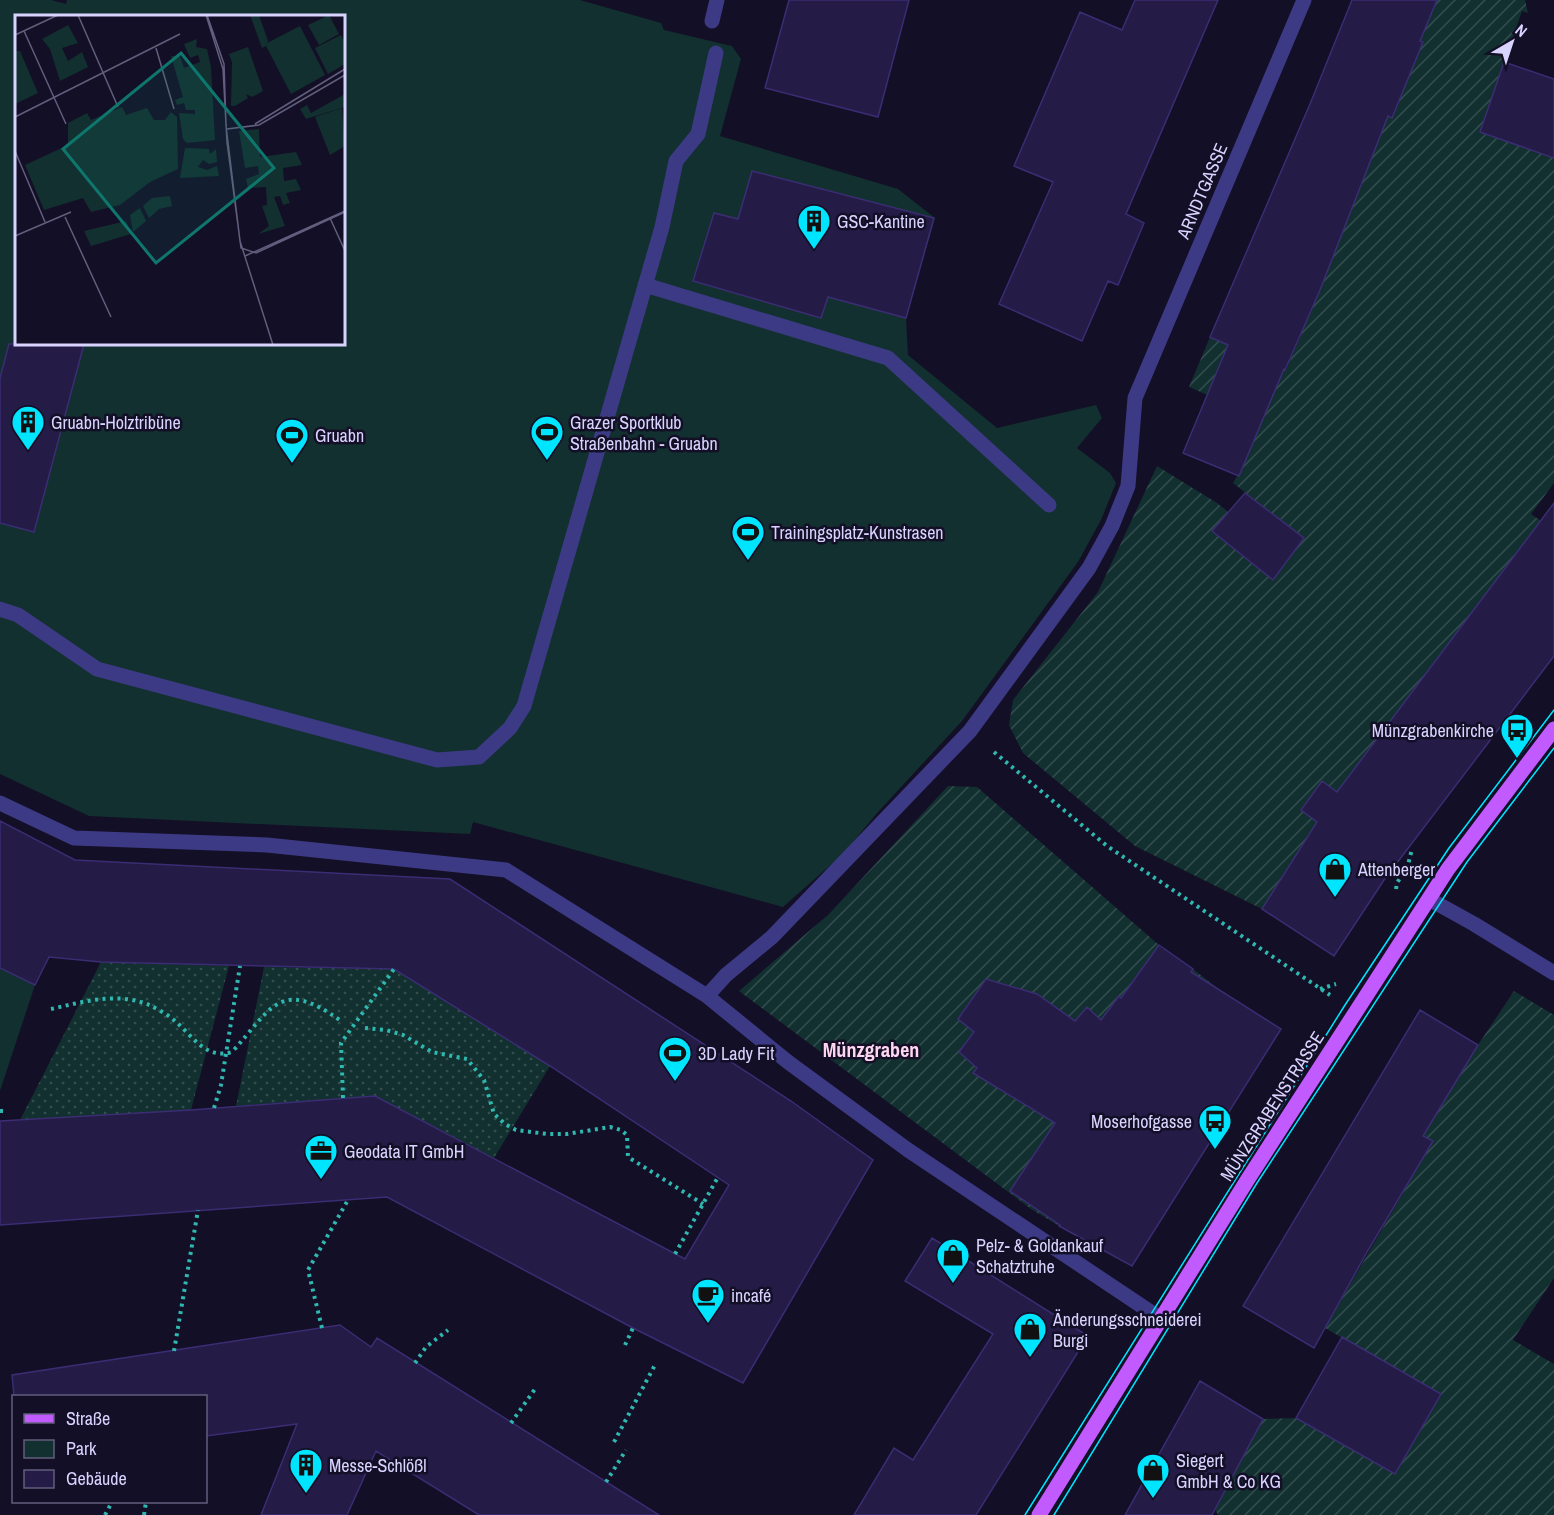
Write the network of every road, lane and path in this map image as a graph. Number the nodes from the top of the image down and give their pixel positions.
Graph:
1 (717, 0) edge
2 (1304, 0) edge
3 (712, 21) dead end
4 (716, 53) dead end
5 (645, 285) junction
6 (1049, 505) dead end
7 (0, 609) edge
8 (1554, 729) edge
9 (969, 731) junction
10 (0, 803) edge
11 (1412, 849) dead end
12 (1395, 892) dead end
13 (1429, 899) junction
14 (240, 966) dead end
15 (393, 969) dead end
16 (1554, 974) edge
17 (1320, 989) dead end
18 (706, 996) junction
19 (51, 1009) dead end
20 (341, 1021) dead end
21 (365, 1028) dead end
22 (226, 1054) junction
23 (343, 1098) dead end
24 (214, 1108) dead end
25 (718, 1177) dead end
26 (348, 1200) dead end
27 (703, 1204) junction
28 (198, 1210) dead end
29 (675, 1254) dead end
30 (1161, 1318) junction
31 (322, 1328) dead end
32 (633, 1328) dead end
33 (448, 1330) dead end
34 (625, 1346) dead end
35 (174, 1351) dead end
36 (415, 1363) dead end
37 (656, 1363) dead end
38 (535, 1389) dead end
39 (511, 1423) dead end
40 (614, 1442) dead end
41 (626, 1450) dead end
42 (606, 1482) dead end
43 (1039, 1515) edge

1 - 3 street
2 - 9 street, ARNDTGASSE
4 - 5 street
5 - 6 street
5 - 7 street
8 - 13 main road, MÜNZGRABENSTRASSE
9 - 17 path
9 - 18 street, ARNDTGASSE
10 - 18 street
11 - 12 path
13 - 16 street
13 - 30 main road, MÜNZGRABENSTRASSE
14 - 22 path
15 - 23 path, bridge
18 - 30 street
19 - 22 path
20 - 22 path
21 - 27 path
22 - 24 path
25 - 27 path
26 - 31 path
27 - 29 path
28 - 35 path
30 - 43 main road, MÜNZGRABENSTRASSE
32 - 34 path
33 - 36 path
37 - 40 path
38 - 39 path
41 - 42 path

